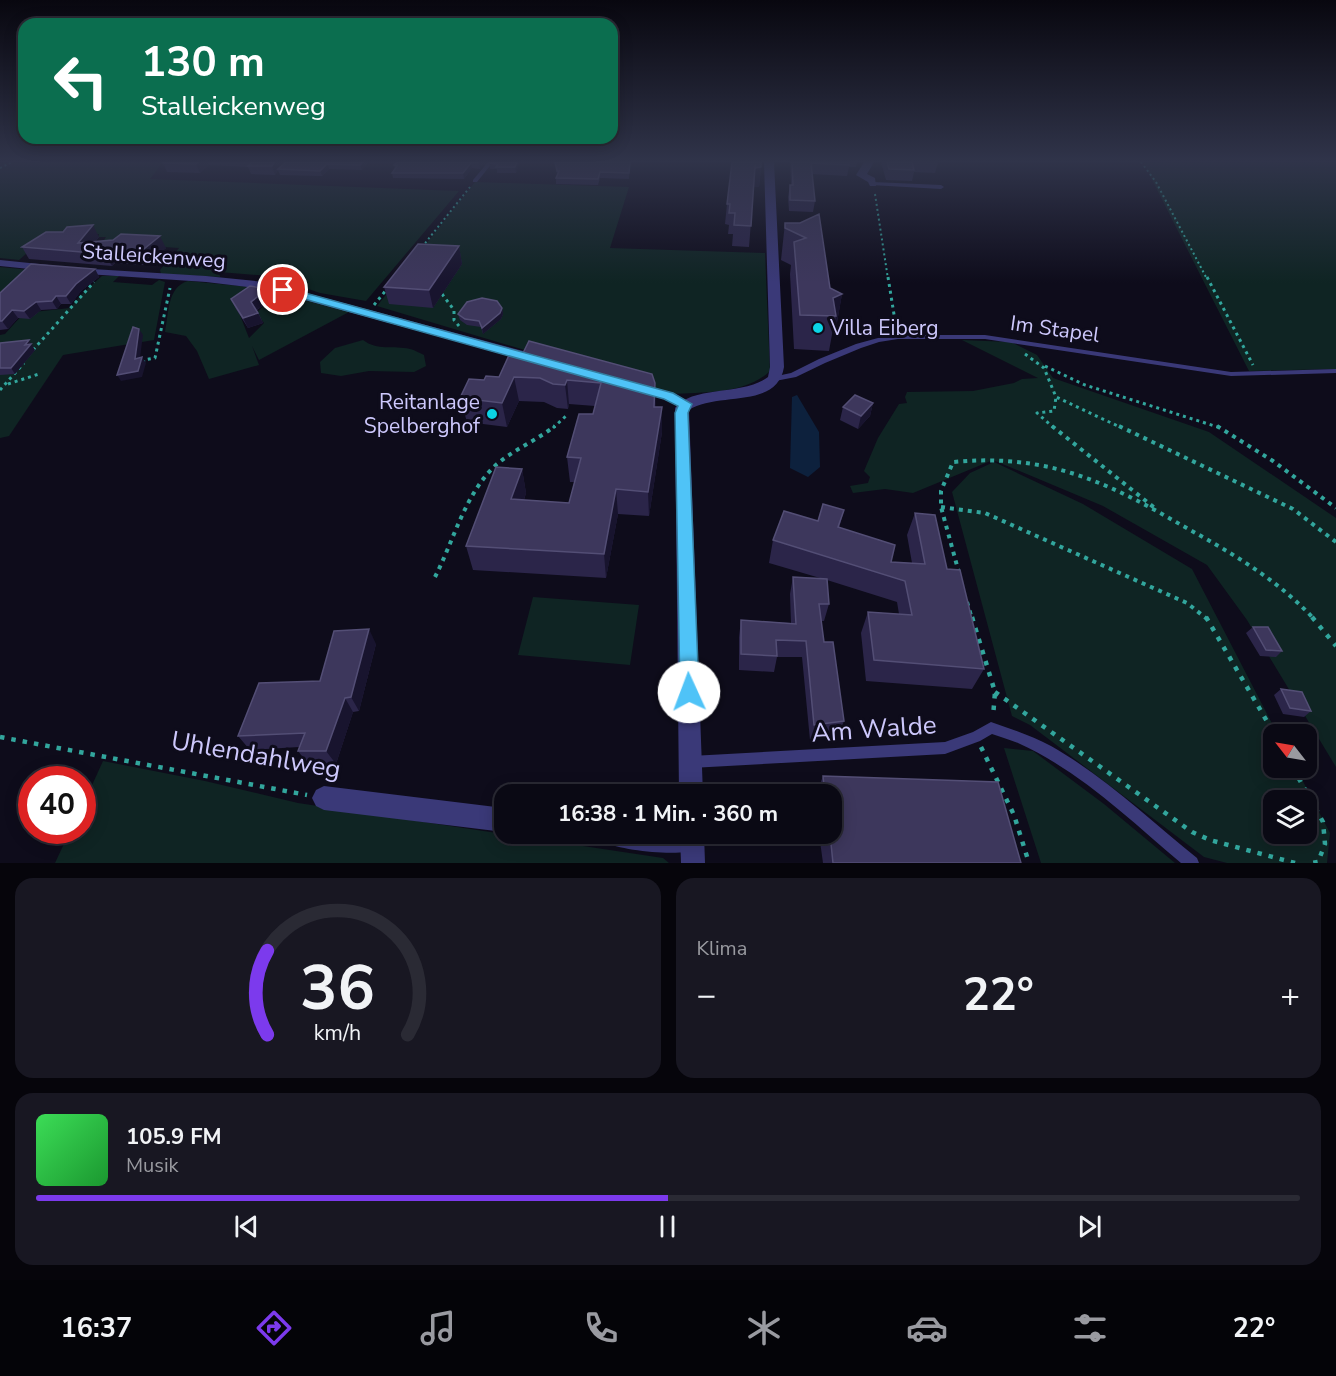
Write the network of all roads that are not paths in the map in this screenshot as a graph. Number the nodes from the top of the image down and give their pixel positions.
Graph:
1 (771, 202) edge
2 (0, 263) edge
3 (546, 361) edge
4 (1336, 371) edge
5 (775, 379) junction
6 (624, 383) edge
7 (685, 404) junction
8 (691, 762) junction
9 (691, 784) edge
10 (324, 798) road end
11 (494, 819) edge
12 (1192, 863) edge

1 - 5 street
2 - 3 street, Stalleickenweg
4 - 5 lane, Im Stapel
5 - 7 street
6 - 7 street
7 - 8 street
8 - 9 street
8 - 12 lane, Am Walde
10 - 11 street, Uhlendahlweg

